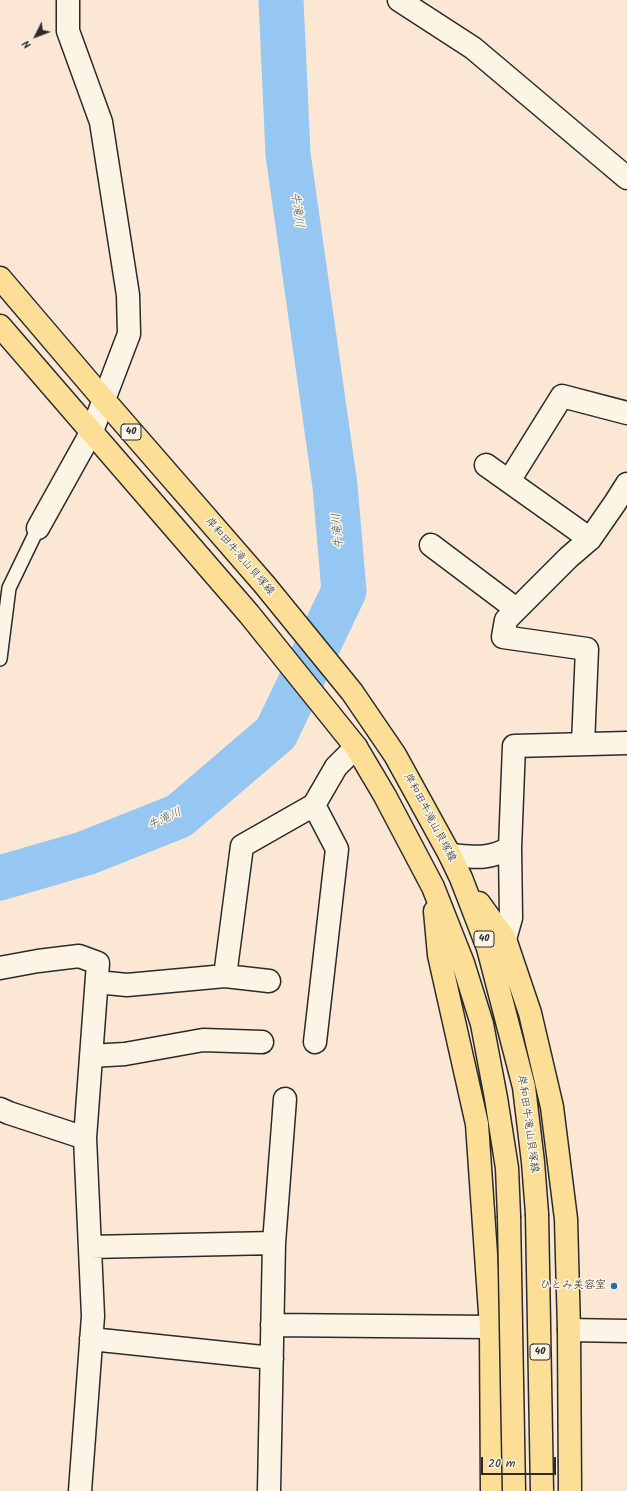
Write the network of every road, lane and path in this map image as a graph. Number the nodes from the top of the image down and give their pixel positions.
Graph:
1 (68, 0) edge
2 (399, 0) edge
3 (627, 178) edge
4 (0, 278) edge
5 (0, 326) edge
6 (104, 400) junction
7 (627, 413) edge
8 (92, 431) junction
9 (486, 465) dead end
10 (508, 481) junction
11 (627, 484) edge
12 (38, 528) joint
13 (590, 539) junction
14 (431, 545) dead end
15 (516, 609) junction
16 (0, 659) edge
17 (627, 743) edge
18 (583, 744) junction
19 (356, 747) junction
20 (314, 805) junction
21 (510, 848) junction
22 (450, 855) junction
23 (461, 878) junction
24 (433, 887) junction
25 (505, 939) junction
26 (0, 968) edge
27 (225, 976) junction
28 (97, 982) junction
29 (269, 982) dead end
30 (262, 1042) dead end
31 (315, 1042) dead end
32 (91, 1056) junction
33 (285, 1099) dead end
34 (0, 1109) edge
35 (85, 1138) junction
36 (274, 1243) junction
37 (90, 1247) junction
38 (272, 1325) junction
39 (491, 1327) junction
40 (569, 1330) junction
41 (627, 1331) edge
42 (91, 1339) junction
43 (272, 1358) junction
44 (80, 1491) edge
45 (269, 1491) edge
46 (492, 1491) edge
47 (514, 1491) edge
48 (542, 1491) edge
49 (570, 1491) edge

1 - 6 street
2 - 3 street
4 - 6 main road, 岸和田牛滝山貝塚線 / 40
5 - 8 main road, 40
6 - 8 street
6 - 22 main road, 岸和田牛滝山貝塚線 / 40
7 - 10 street
8 - 12 street
8 - 19 main road, 40
9 - 10 street
10 - 13 street
11 - 13 street
12 - 16 lane
13 - 15 street
14 - 15 street
15 - 18 street
17 - 18 street
18 - 21 street
19 - 20 street
19 - 24 main road, 40
20 - 27 street
20 - 31 street
21 - 22 street
21 - 25 street
22 - 23 main road, 岸和田牛滝山貝塚線 / 40
23 - 25 main road
23 - 48 main road, 岸和田牛滝山貝塚線 / 40, bridge
24 - 39 main road
24 - 47 main road, 40, bridge
25 - 40 main road
26 - 28 street
27 - 28 street
27 - 29 street
28 - 32 street
30 - 32 street
32 - 35 street
33 - 36 street
34 - 35 street
35 - 37 street
36 - 37 street
36 - 38 street
37 - 42 street
38 - 39 street
38 - 43 street
39 - 46 main road
40 - 41 street
40 - 49 main road
42 - 43 street
42 - 44 street
43 - 45 street

